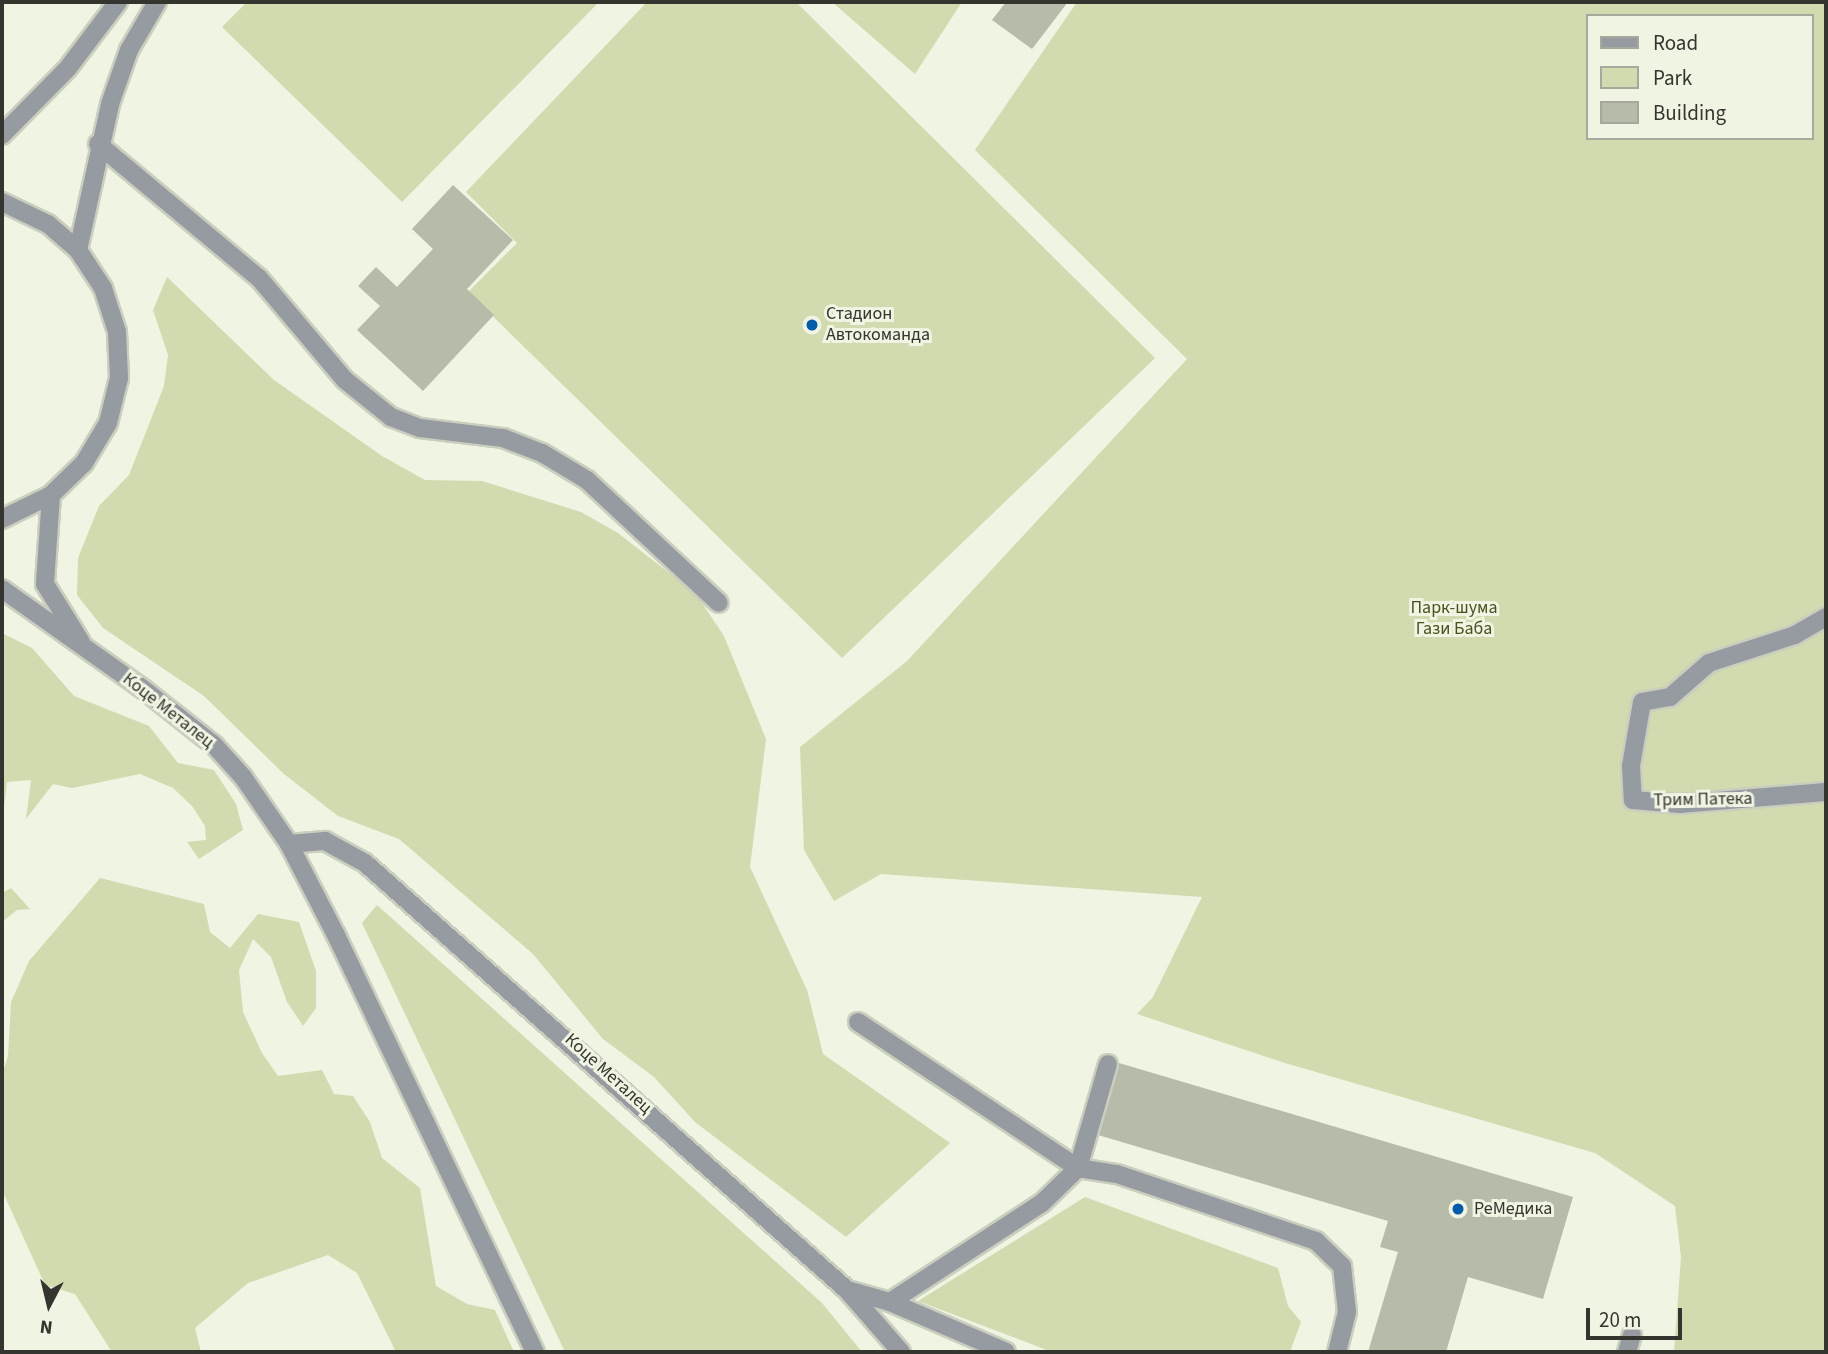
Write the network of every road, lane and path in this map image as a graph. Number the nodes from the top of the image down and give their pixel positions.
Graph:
1 (118, 2) edge
2 (157, 2) edge
3 (2, 135) edge
4 (98, 144) junction
5 (2, 202) edge
6 (78, 250) junction
7 (51, 495) junction
8 (2, 519) edge
9 (2, 589) edge
10 (719, 603) dead end
11 (1826, 617) edge
12 (89, 653) junction
13 (1826, 792) edge
14 (289, 844) junction
15 (858, 1022) dead end
16 (1108, 1064) dead end
17 (1077, 1168) junction
18 (847, 1290) junction
19 (890, 1302) junction
20 (535, 1352) edge
21 (901, 1352) edge
22 (1006, 1352) edge
23 (1337, 1352) edge

1 - 3 street
2 - 4 street
4 - 6 street
4 - 10 street
5 - 6 street
6 - 7 street
7 - 8 street
7 - 12 street, Коце Металец
9 - 12 street, Коце Металец
11 - 13 street, Трим Патека
12 - 14 street, Коце Металец
14 - 18 street, Коце Металец
14 - 20 street, Коце Металец
15 - 17 street
16 - 17 street
17 - 19 street
17 - 23 street
18 - 19 street
18 - 21 street, Коце Металец
19 - 22 street

